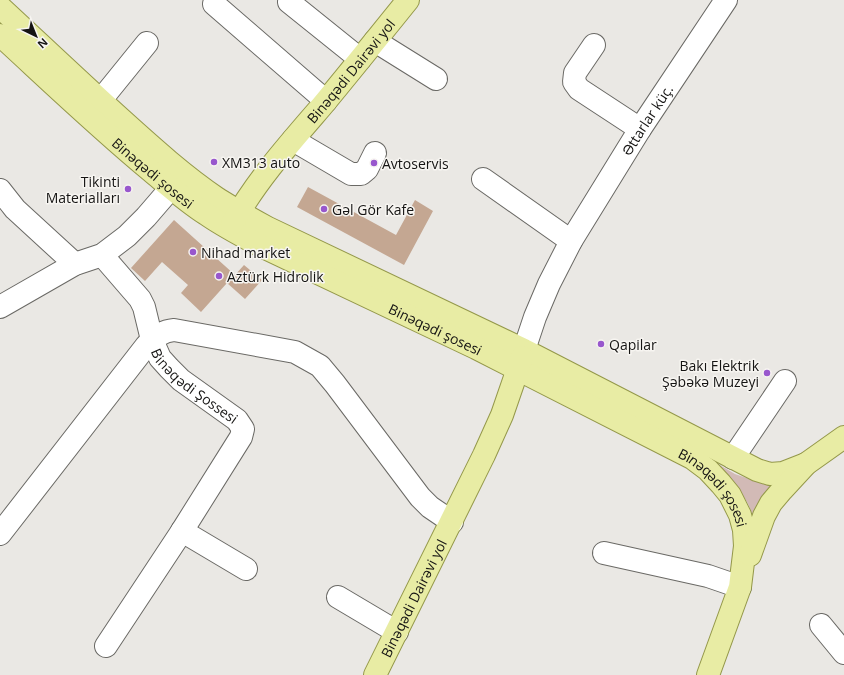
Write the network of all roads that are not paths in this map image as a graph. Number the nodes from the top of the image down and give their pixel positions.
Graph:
1 (408, 0) edge
2 (726, 0) edge
3 (289, 2) dead end
4 (214, 4) dead end
5 (0, 7) edge
6 (0, 35) edge
7 (374, 41) junction
8 (147, 43) dead end
9 (594, 45) dead end
10 (360, 59) junction
11 (436, 79) dead end
12 (100, 101) junction
13 (326, 101) junction
14 (640, 129) junction
15 (293, 140) junction
16 (375, 153) dead end
17 (483, 178) dead end
18 (171, 188) junction
19 (0, 190) edge
20 (234, 221) junction
21 (571, 240) junction
22 (102, 255) junction
23 (75, 264) junction
24 (0, 307) edge
25 (152, 340) junction
26 (521, 360) junction
27 (785, 381) dead end
28 (844, 437) edge
29 (733, 458) junction
30 (806, 464) junction
31 (452, 522) junction
32 (182, 531) junction
33 (0, 534) edge
34 (604, 553) dead end
35 (246, 569) dead end
36 (740, 587) junction
37 (338, 597) dead end
38 (821, 625) dead end
39 (397, 632) junction
40 (106, 646) dead end
41 (844, 653) edge
42 (375, 675) edge
43 (708, 675) edge

1 - 7 main road, Binəqədi Dairəvi yol
2 - 14 street, Əttarlar küç.
3 - 10 street
4 - 13 street
5 - 12 main road, Binəqədi şosesi
6 - 18 main road, Binəqədi şosesi
7 - 10 main road, Binəqədi Dairəvi yol
7 - 11 street
8 - 12 street
9 - 14 street
10 - 13 main road, Binəqədi Dairəvi yol
12 - 20 main road, Binəqədi şosesi
13 - 15 main road, Binəqədi Dairəvi yol
14 - 21 street, Əttarlar küç.
15 - 16 street
15 - 20 main road, Binəqədi Dairəvi yol
17 - 21 street
18 - 20 main road, Binəqədi şosesi
18 - 22 street
19 - 23 street
20 - 26 main road, Binəqədi şosesi
21 - 26 street, Əttarlar küç.
22 - 23 street
22 - 25 street, Binəqədi Şossesi
23 - 24 street
25 - 31 street
25 - 32 street, Binəqədi Şossesi
25 - 33 street, Binəqədi Şossesi
26 - 29 main road, Binəqədi şosesi
26 - 31 main road, Binəqədi Dairəvi yol
26 - 36 main road, Binəqədi şosesi
27 - 29 street
28 - 30 main road
29 - 30 main road, Binəqədi şosesi
30 - 36 main road
31 - 39 main road, Binəqədi Dairəvi yol
32 - 35 street
32 - 40 street, Binəqədi Şossesi
34 - 36 street
36 - 43 main road, Binəqədi şosesi
37 - 39 street
38 - 41 street
39 - 42 main road, Binəqədi Dairəvi yol

